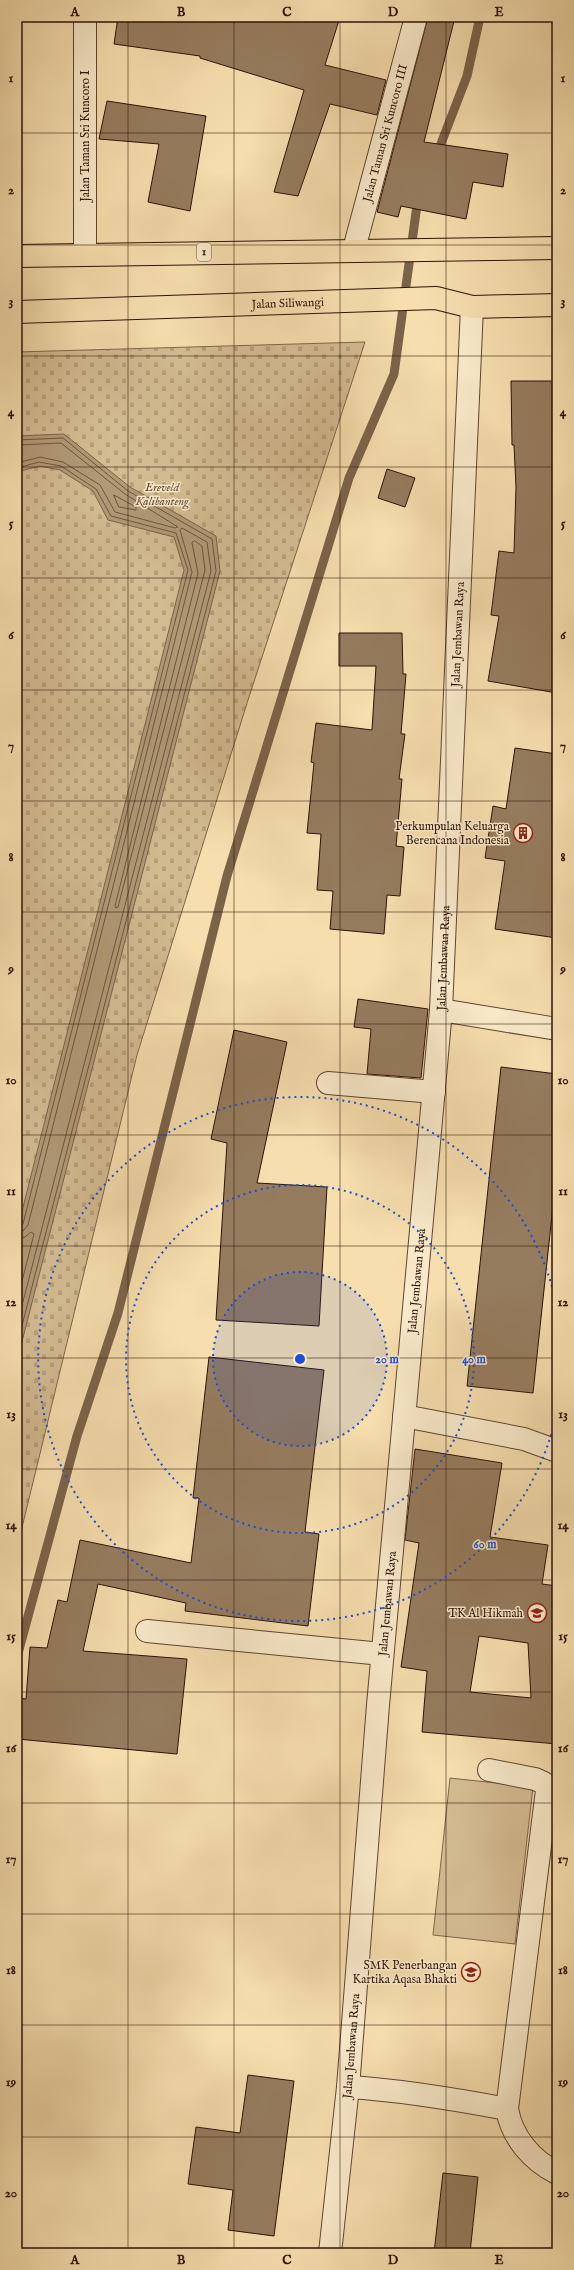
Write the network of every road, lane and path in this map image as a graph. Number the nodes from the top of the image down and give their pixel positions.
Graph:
1 (85, 17) edge
2 (416, 17) edge
3 (557, 248) edge
4 (354, 250) junction
5 (85, 254) junction
6 (17, 256) edge
7 (557, 305) edge
8 (472, 307) junction
9 (17, 312) edge
10 (441, 1010) junction
11 (557, 1029) edge
12 (328, 1083) dead end
13 (434, 1092) junction
14 (404, 1416) junction
15 (557, 1451) edge
16 (147, 1631) dead end
17 (382, 1654) junction
18 (489, 1770) dead end
19 (348, 2087) junction
20 (507, 2109) junction
21 (557, 2173) edge
22 (330, 2253) edge

1 - 5 street, Jalan Taman Sri Kuncoro I
2 - 4 street, Jalan Taman Sri Kuncoro III
3 - 4 highway, 1
4 - 5 highway, 1
5 - 6 highway, 1
7 - 8 highway, Jalan Siliwangi
8 - 9 highway, Jalan Siliwangi
8 - 10 street, Jalan Jembawan Raya
10 - 11 street
10 - 13 street, Jalan Jembawan Raya
12 - 13 street
13 - 14 street, Jalan Jembawan Raya
14 - 15 street
14 - 17 street, Jalan Jembawan Raya
16 - 17 street
17 - 19 street, Jalan Jembawan Raya
18 - 20 street
19 - 20 street
19 - 22 street, Jalan Jembawan Raya
20 - 21 street

